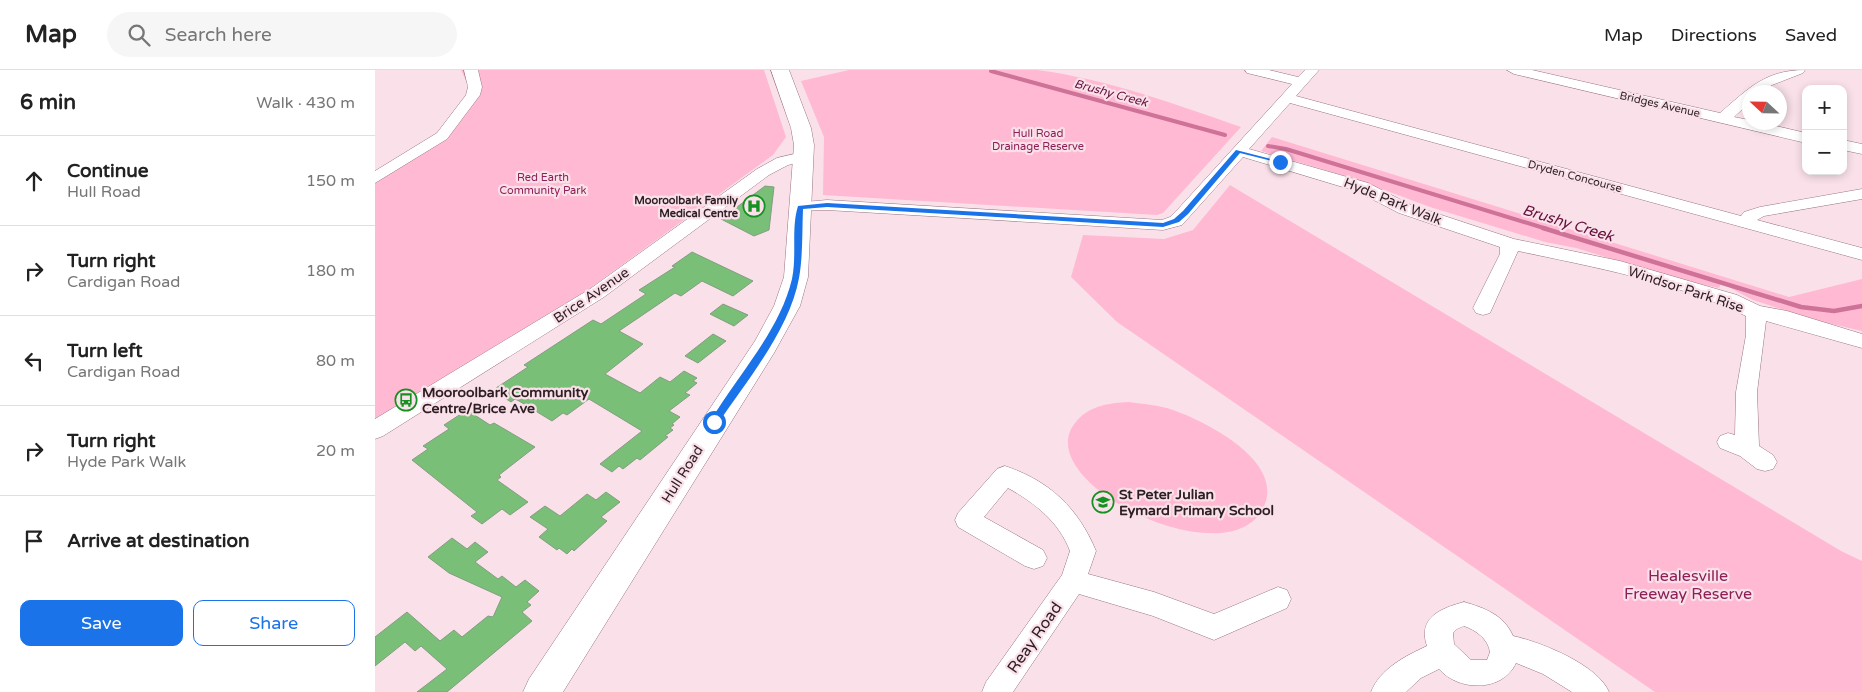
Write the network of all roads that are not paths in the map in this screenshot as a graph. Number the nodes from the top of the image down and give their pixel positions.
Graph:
1 (471, 70) edge
2 (780, 70) edge
3 (1252, 70) edge
4 (1312, 70) edge
5 (1516, 70) edge
6 (1798, 70) edge
7 (1301, 82) junction
8 (1763, 85) edge
9 (1287, 98) junction
10 (1742, 102) edge
11 (1723, 119) junction
12 (1802, 137) edge
13 (1847, 146) edge
14 (1862, 149) edge
15 (1238, 151) junction
16 (803, 157) junction
17 (375, 178) edge
18 (1862, 194) edge
19 (800, 207) junction
20 (1748, 223) junction
21 (1509, 244) junction
22 (1862, 254) edge
23 (1483, 308) dead end
24 (1755, 312) junction
25 (1862, 341) edge
26 (375, 430) edge
27 (1747, 452) dead end
28 (1035, 558) dead end
29 (1073, 581) junction
30 (1278, 599) dead end
31 (1504, 647) junction
32 (1443, 653) junction
33 (542, 692) edge
34 (996, 692) edge
35 (1385, 692) edge
36 (1595, 692) edge

1 - 17 street
2 - 16 main road, Hull Road
3 - 7 street
4 - 7 street
5 - 11 street, Bridges Avenue
6 - 8 street
7 - 9 street
9 - 15 street
9 - 20 street, Dryden Concourse
10 - 11 street
11 - 12 street, Bridges Avenue
13 - 14 street
15 - 19 street
15 - 21 street, Hyde Park Walk
16 - 19 main road, Hull Road
16 - 26 street, Brice Avenue
18 - 20 street
19 - 33 main road, Hull Road
20 - 22 street, Dryden Concourse
21 - 23 street
21 - 24 street, Windsor Park Rise
24 - 25 street
24 - 27 street, Windsor Park Rise
28 - 29 street, Reay Road
29 - 30 street
29 - 34 street, Reay Road
31 - 32 street
31 - 32 street
31 - 36 street
32 - 35 street

